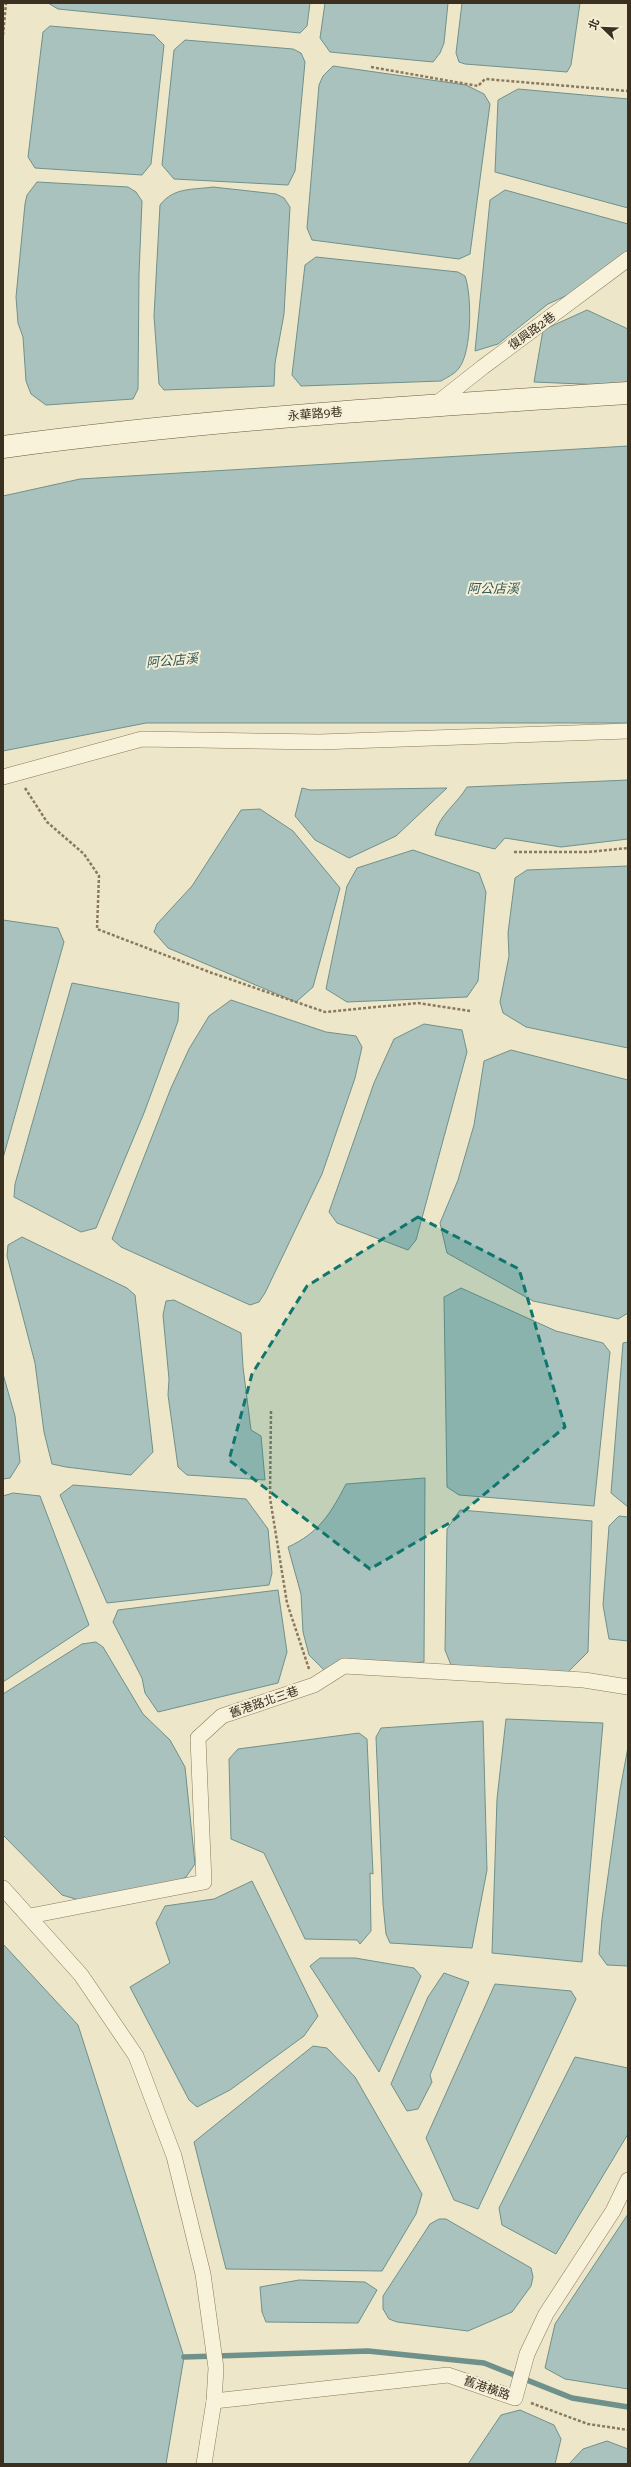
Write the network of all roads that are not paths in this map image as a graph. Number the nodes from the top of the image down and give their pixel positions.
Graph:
1 (628, 259) edge
2 (628, 393) edge
3 (436, 404) junction
4 (3, 447) edge
5 (628, 731) edge
6 (9, 774) edge
7 (628, 1687) edge
8 (3, 1888) edge
9 (30, 1916) junction
10 (628, 2180) edge
11 (214, 2401) junction
12 (204, 2464) edge

1 - 3 street, 復興路2巷
2 - 3 street, 永華路9巷
3 - 4 street, 永華路9巷
5 - 6 street
7 - 9 street, 舊港路北三巷
8 - 9 street
9 - 11 street
10 - 11 street, 舊港橫路
11 - 12 street

